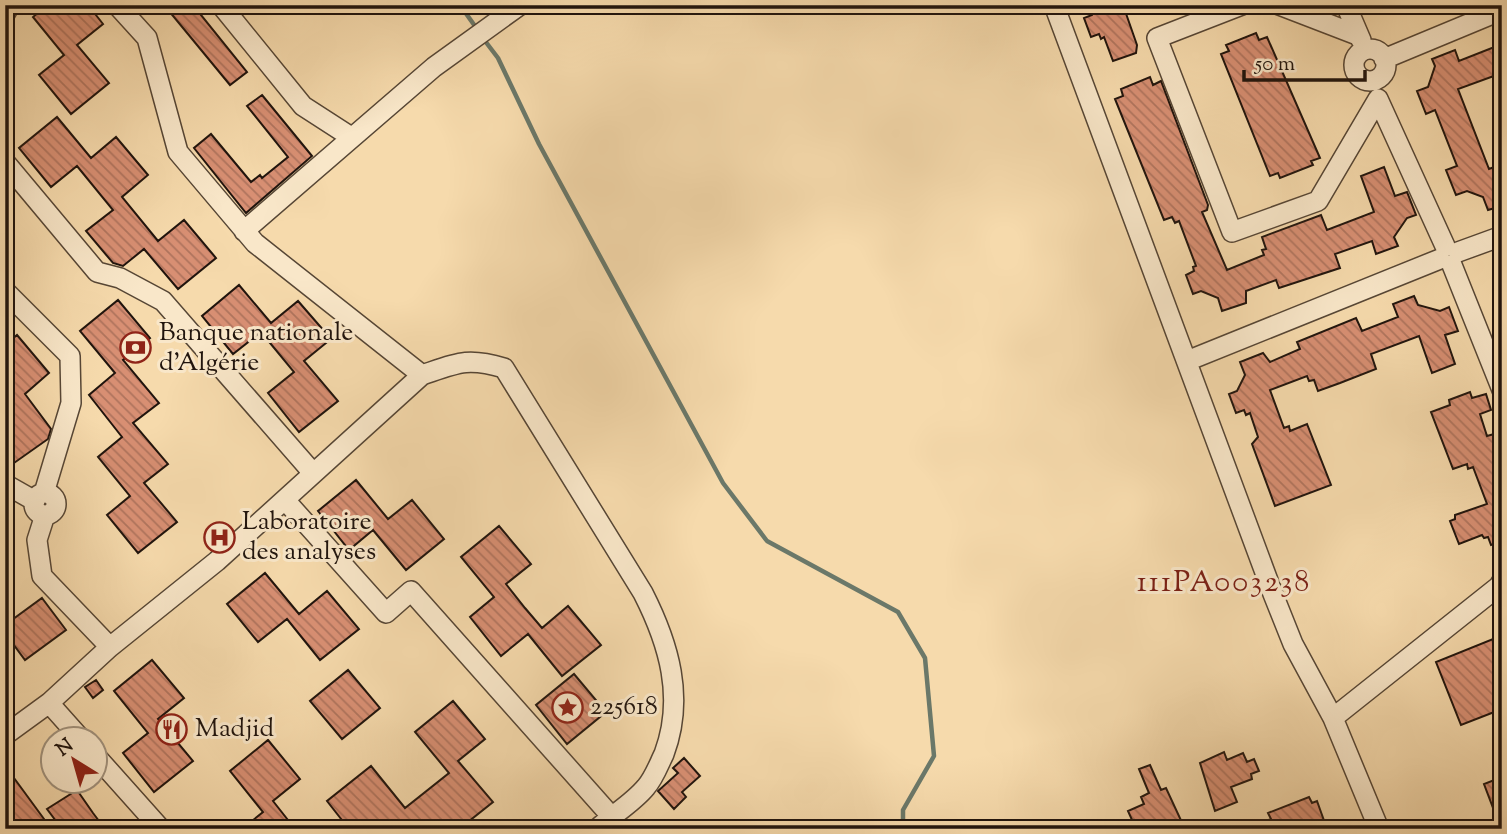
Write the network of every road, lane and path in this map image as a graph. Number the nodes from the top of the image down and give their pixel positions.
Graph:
1 (10, 5) edge
2 (117, 5) edge
3 (221, 5) edge
4 (520, 5) edge
5 (1054, 5) edge
6 (1242, 5) edge
7 (1279, 5) edge
8 (1346, 5) edge
9 (1502, 10) edge
10 (5, 14) edge
11 (1370, 48) junction
12 (1376, 90) junction
13 (351, 137) junction
14 (5, 162) edge
15 (244, 231) junction
16 (1502, 236) edge
17 (1449, 255) junction
18 (5, 291) edge
19 (1187, 361) junction
20 (422, 375) junction
21 (1502, 390) edge
22 (313, 473) junction
23 (5, 484) edge
24 (285, 499) junction
25 (41, 503) junction
26 (1499, 586) edge
27 (1502, 610) edge
28 (110, 647) junction
29 (49, 702) junction
30 (1333, 718) junction
31 (70, 726) edge
32 (5, 735) edge
33 (108, 770) edge
34 (604, 822) edge
35 (161, 829) edge
36 (1379, 829) edge

1 - 10 street
2 - 15 street
3 - 13 street
4 - 13 street
5 - 19 street
6 - 12 street
7 - 11 street
8 - 11 street
9 - 11 street
11 - 12 street
11 - 12 street
12 - 17 street
13 - 15 street
14 - 22 street
15 - 20 street
16 - 17 street
17 - 19 street
17 - 21 street
18 - 25 street
19 - 30 street
20 - 22 street
20 - 34 street
22 - 24 street
23 - 25 street
24 - 28 street
24 - 34 street
25 - 28 street
26 - 27 street
26 - 30 street
28 - 29 street
29 - 31 street
29 - 32 street
30 - 36 street
33 - 35 street

